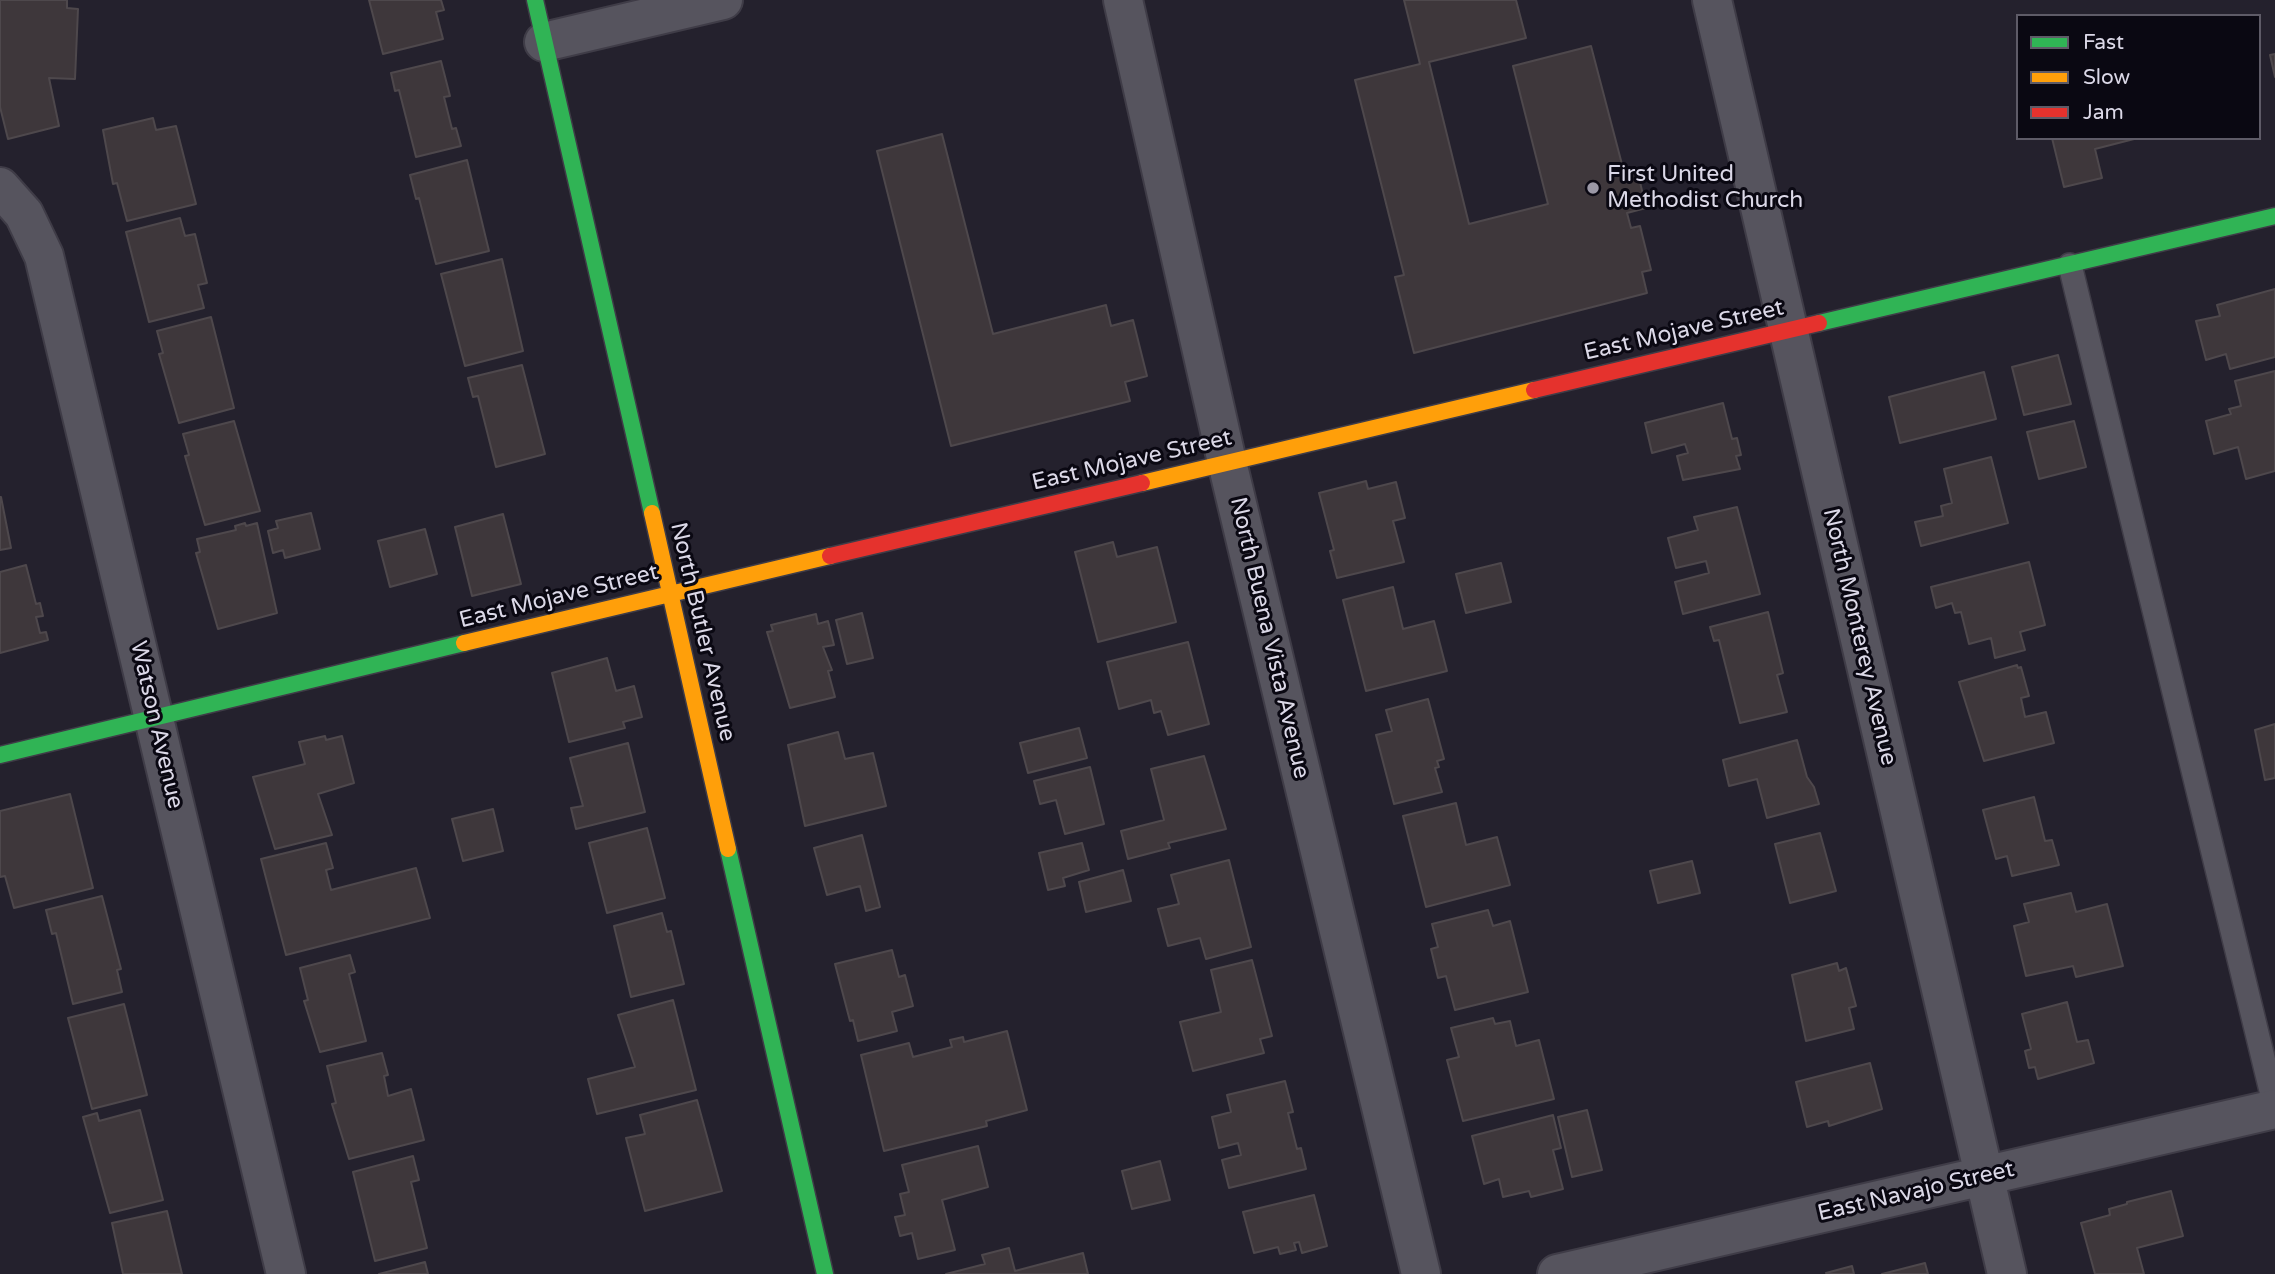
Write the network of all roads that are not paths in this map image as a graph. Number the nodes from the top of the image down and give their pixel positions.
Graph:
1 (535, 0) edge
2 (723, 0) edge
3 (1123, 0) edge
4 (1712, 0) edge
5 (544, 42) junction
6 (0, 187) edge
7 (2275, 216) edge
8 (2070, 265) junction
9 (1788, 330) junction
10 (1227, 462) junction
11 (669, 594) junction
12 (154, 718) junction
13 (0, 755) edge
14 (2275, 1108) edge
15 (1984, 1176) junction
16 (286, 1274) edge
17 (825, 1274) edge
18 (1421, 1274) edge
19 (1557, 1274) edge
20 (2007, 1274) edge

1 - 5 street, North Butler Avenue
2 - 5 street
3 - 10 street, North Buena Vista Avenue
4 - 9 street, North Monterey Avenue
5 - 11 street, North Butler Avenue
6 - 12 street, Watson Avenue
7 - 8 street, East Mojave Street
8 - 9 street, East Mojave Street
8 - 14 lane
9 - 10 street, East Mojave Street
9 - 15 street, North Monterey Avenue
10 - 11 street, East Mojave Street
10 - 18 street, North Buena Vista Avenue
11 - 12 street, East Mojave Street
11 - 17 street, North Butler Avenue
12 - 13 street, East Mojave Street
12 - 16 street, Watson Avenue
14 - 15 street, East Navajo Street
15 - 19 street, East Navajo Street
15 - 20 street, North Monterey Avenue

